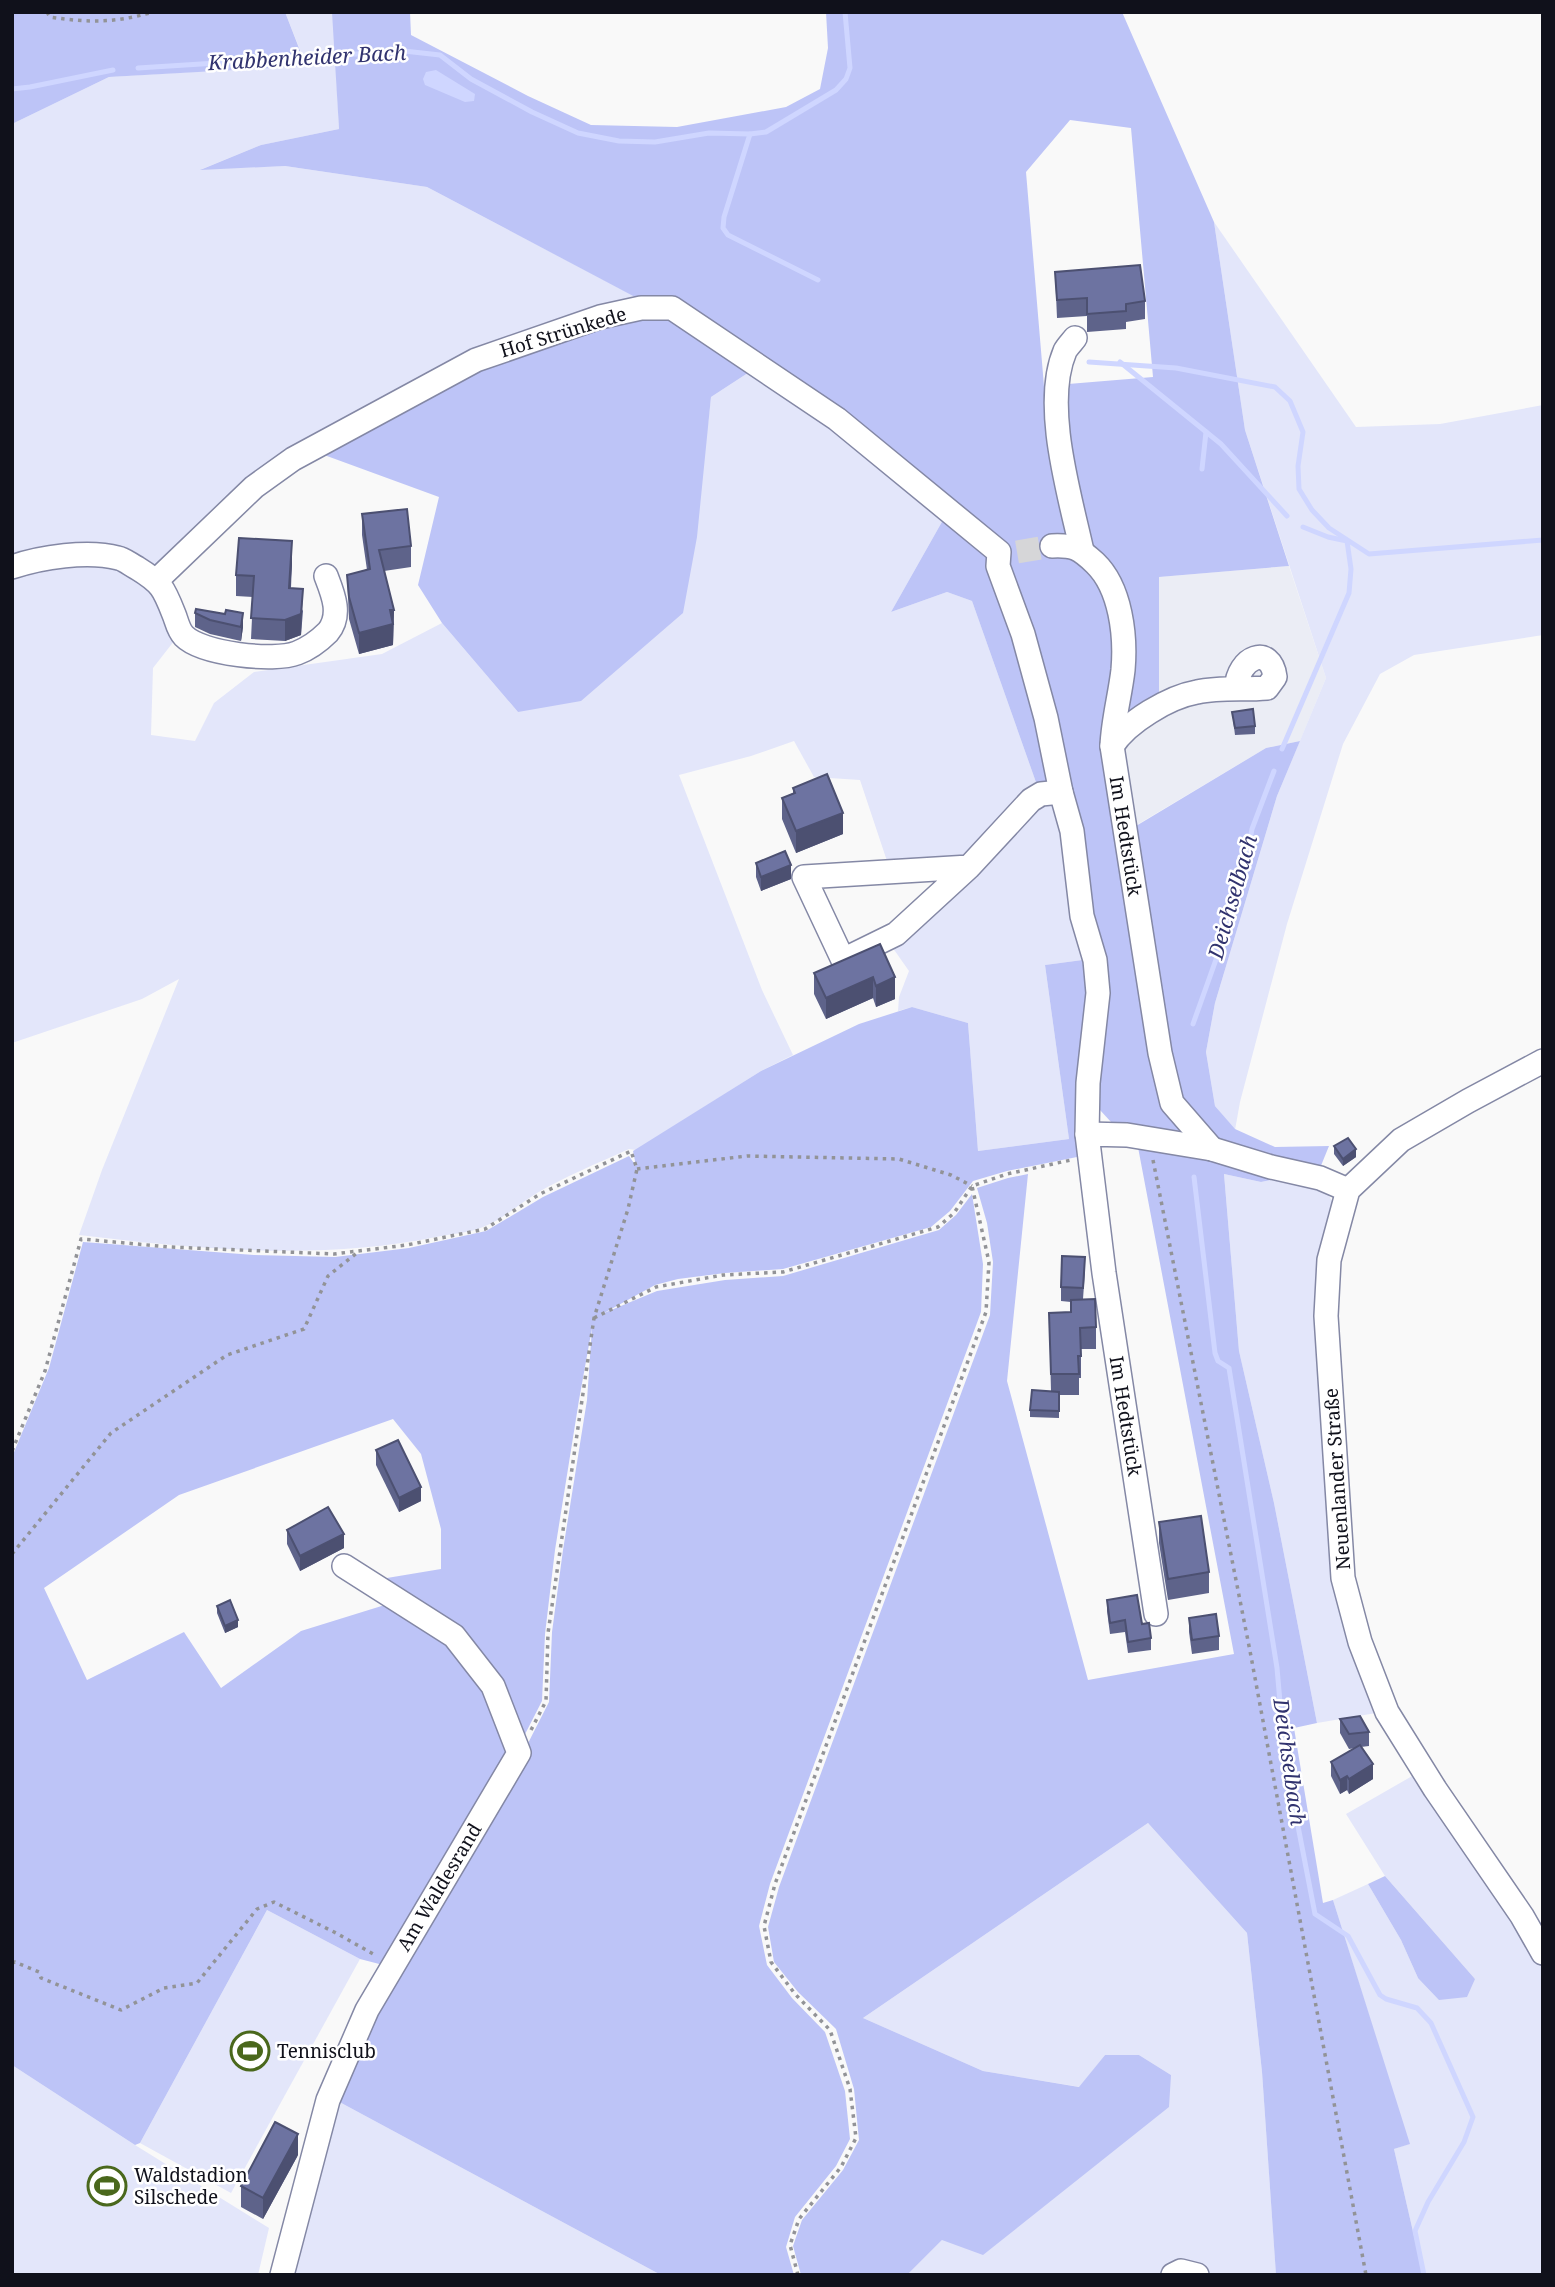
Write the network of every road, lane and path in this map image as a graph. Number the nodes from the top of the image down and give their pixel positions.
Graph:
1 (47, 12) edge
2 (153, 12) edge
3 (1075, 338) dead end
4 (1052, 546) tunnel mouth
5 (1082, 551) junction
6 (12, 567) edge
7 (326, 576) dead end
8 (157, 580) junction
9 (1023, 634) joint
10 (1236, 689) dead end
11 (1112, 746) junction
12 (1061, 792) junction
13 (969, 867) junction
14 (1543, 1062) edge
15 (1149, 1138) junction
16 (1088, 1145) junction
17 (1212, 1149) junction
18 (637, 1168) junction
19 (972, 1185) junction
20 (1348, 1190) junction
21 (358, 1252) junction
22 (594, 1318) junction
23 (12, 1451) edge
24 (12, 1554) edge
25 (344, 1566) dead end
26 (1156, 1614) dead end
27 (519, 1753) junction
28 (1543, 1953) edge
29 (12, 1963) edge
30 (392, 1965) junction
31 (282, 2275) edge
32 (798, 2275) edge
33 (1173, 2275) edge
34 (1197, 2275) edge
35 (1366, 2275) edge

1 - 2 path
3 - 5 street
4 - 5 street
5 - 11 street, Im Hedtstück
6 - 8 street
7 - 8 street
8 - 9 street, Hof Strünkede
9 - 12 street, Im Hedtstück
10 - 11 street
11 - 17 street, Im Hedtstück
12 - 13 street
12 - 16 street, Im Hedtstück
13 - 13 street
14 - 20 street
15 - 16 street
15 - 17 street
15 - 35 path
16 - 19 path
16 - 26 street, Im Hedtstück
17 - 20 street
18 - 19 path
18 - 21 path
18 - 22 path
19 - 22 path
19 - 32 path
20 - 28 street, Neuenlander Straße
21 - 23 path
21 - 24 path
22 - 27 path
25 - 27 street
27 - 30 street, Am Waldesrand
29 - 30 path
30 - 31 street, Am Waldesrand
33 - 34 street

